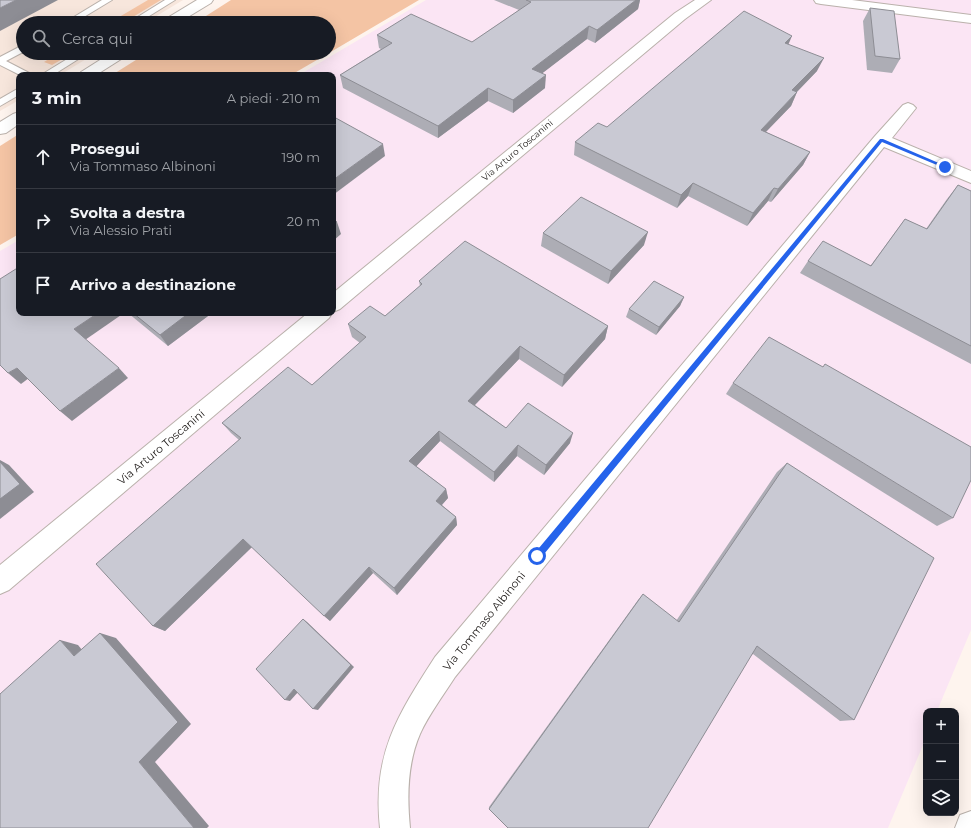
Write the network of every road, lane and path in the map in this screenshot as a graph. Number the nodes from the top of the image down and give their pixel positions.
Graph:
1 (108, 0) edge
2 (171, 0) edge
3 (206, 0) edge
4 (704, 0) edge
5 (821, 0) edge
6 (80, 16) edge
7 (144, 16) edge
8 (180, 16) edge
9 (971, 20) edge
10 (16, 52) edge
11 (71, 60) edge
12 (110, 60) edge
13 (0, 62) edge
14 (22, 72) edge
15 (51, 72) edge
16 (91, 72) edge
17 (16, 93) edge
18 (0, 103) edge
19 (908, 108) dead end
20 (16, 119) edge
21 (0, 129) edge
22 (881, 140) junction
23 (971, 177) edge
24 (336, 302) edge
25 (318, 316) edge
26 (0, 582) edge
27 (395, 828) edge

1 - 6 lane
2 - 7 lane
3 - 8 street
4 - 24 street, Via Arturo Toscanini
5 - 9 street
10 - 13 lane
11 - 15 lane
12 - 16 street
13 - 14 lane
17 - 18 lane
19 - 22 street, Via Tommaso Albinoni
20 - 21 street
22 - 23 street
22 - 27 street, Via Tommaso Albinoni
25 - 26 street, Via Arturo Toscanini

